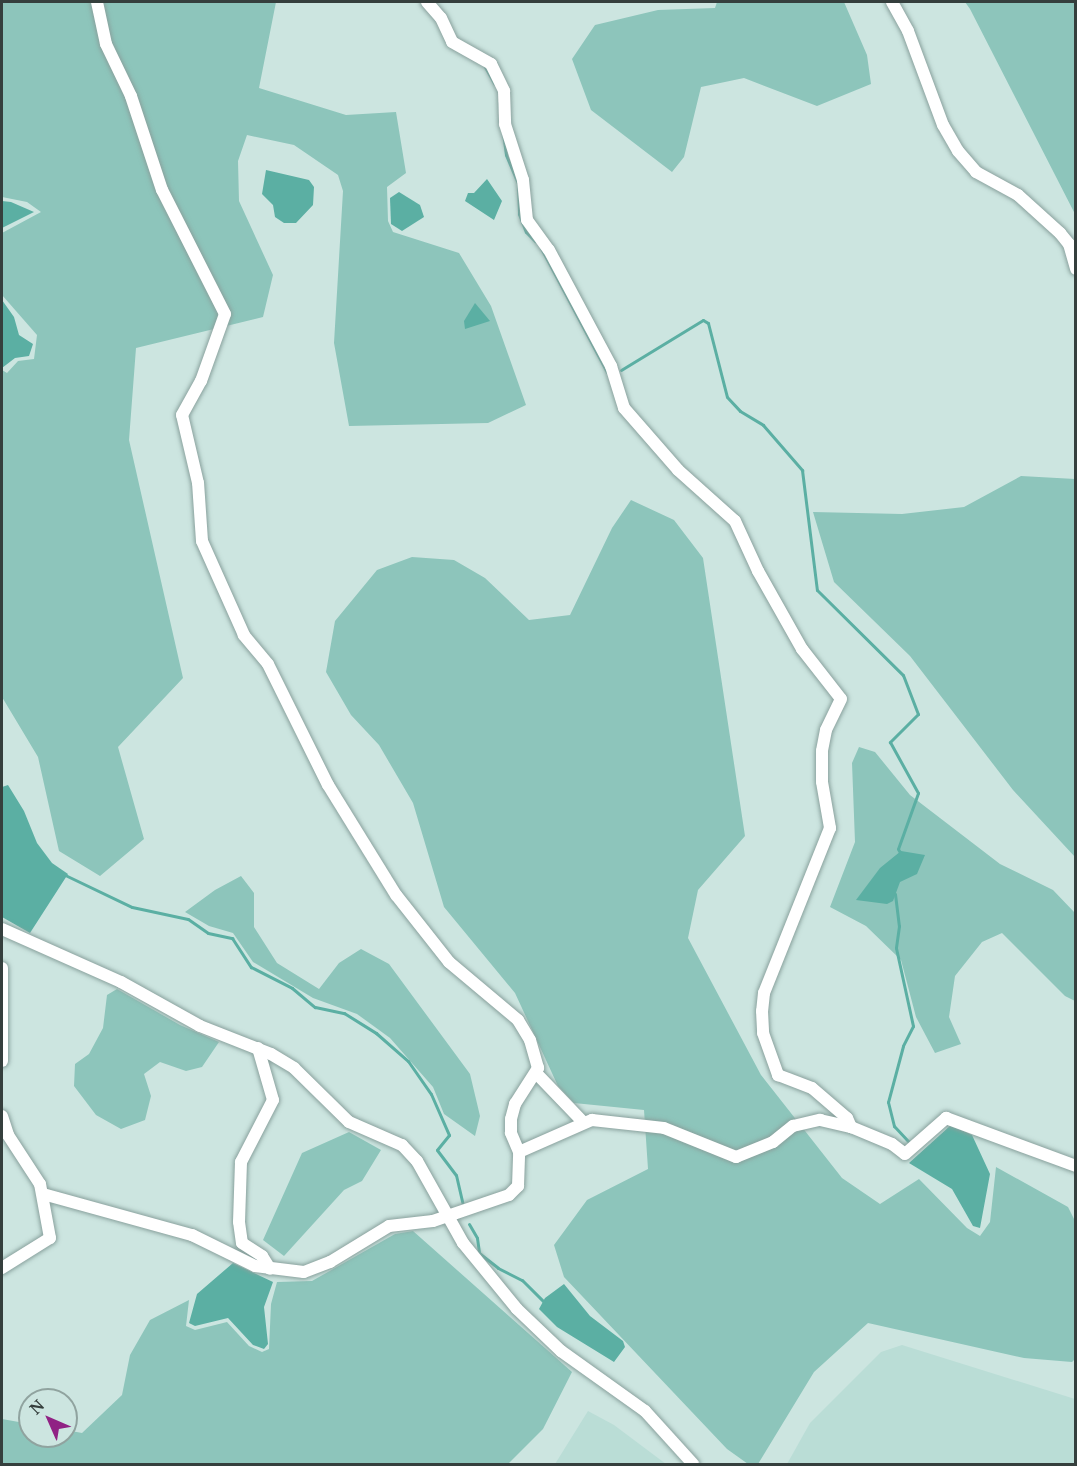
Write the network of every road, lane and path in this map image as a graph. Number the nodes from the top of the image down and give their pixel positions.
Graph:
1 (97, 2) edge
2 (427, 2) edge
3 (892, 2) edge
4 (1076, 269) edge
5 (2, 929) edge
6 (2, 968) edge
7 (258, 1048) junction
8 (2, 1061) edge
9 (537, 1074) junction
10 (2, 1116) edge
11 (583, 1122) junction
12 (851, 1127) junction
13 (519, 1152) junction
14 (1076, 1166) edge
15 (43, 1194) junction
16 (446, 1217) junction
17 (2, 1268) edge
18 (270, 1269) junction
19 (693, 1464) edge

1 - 9 street
2 - 12 street
3 - 4 street
5 - 7 street
6 - 8 street
7 - 16 street
7 - 18 street
9 - 11 street
9 - 13 street
10 - 15 street
11 - 12 street
11 - 13 street
12 - 14 street
13 - 16 street
15 - 17 street
15 - 18 street
16 - 18 street
16 - 19 street

